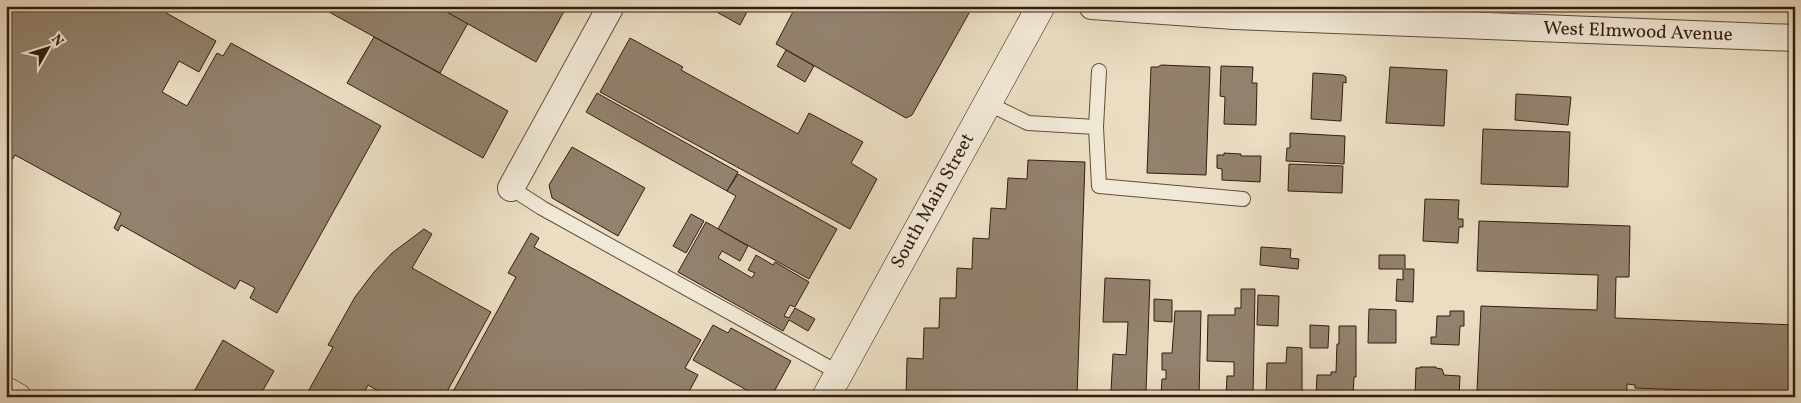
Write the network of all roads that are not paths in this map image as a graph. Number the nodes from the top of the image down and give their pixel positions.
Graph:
1 (611, 6) edge
2 (1041, 6) edge
3 (1092, 6) edge
4 (1237, 11) edge
5 (1795, 38) edge
6 (1099, 71) dead end
7 (987, 103) junction
8 (1096, 127) junction
9 (511, 188) joint
10 (1243, 199) dead end
11 (839, 373) junction
12 (6, 391) edge
13 (17, 397) edge
14 (826, 397) edge

1 - 9 street
2 - 7 main road, South Main Street
3 - 4 street, West Elmwood Avenue
4 - 5 street, West Elmwood Avenue
6 - 8 lane
7 - 8 lane
7 - 11 main road, South Main Street
8 - 10 lane
9 - 11 lane
11 - 14 main road, South Main Street
12 - 13 main road

